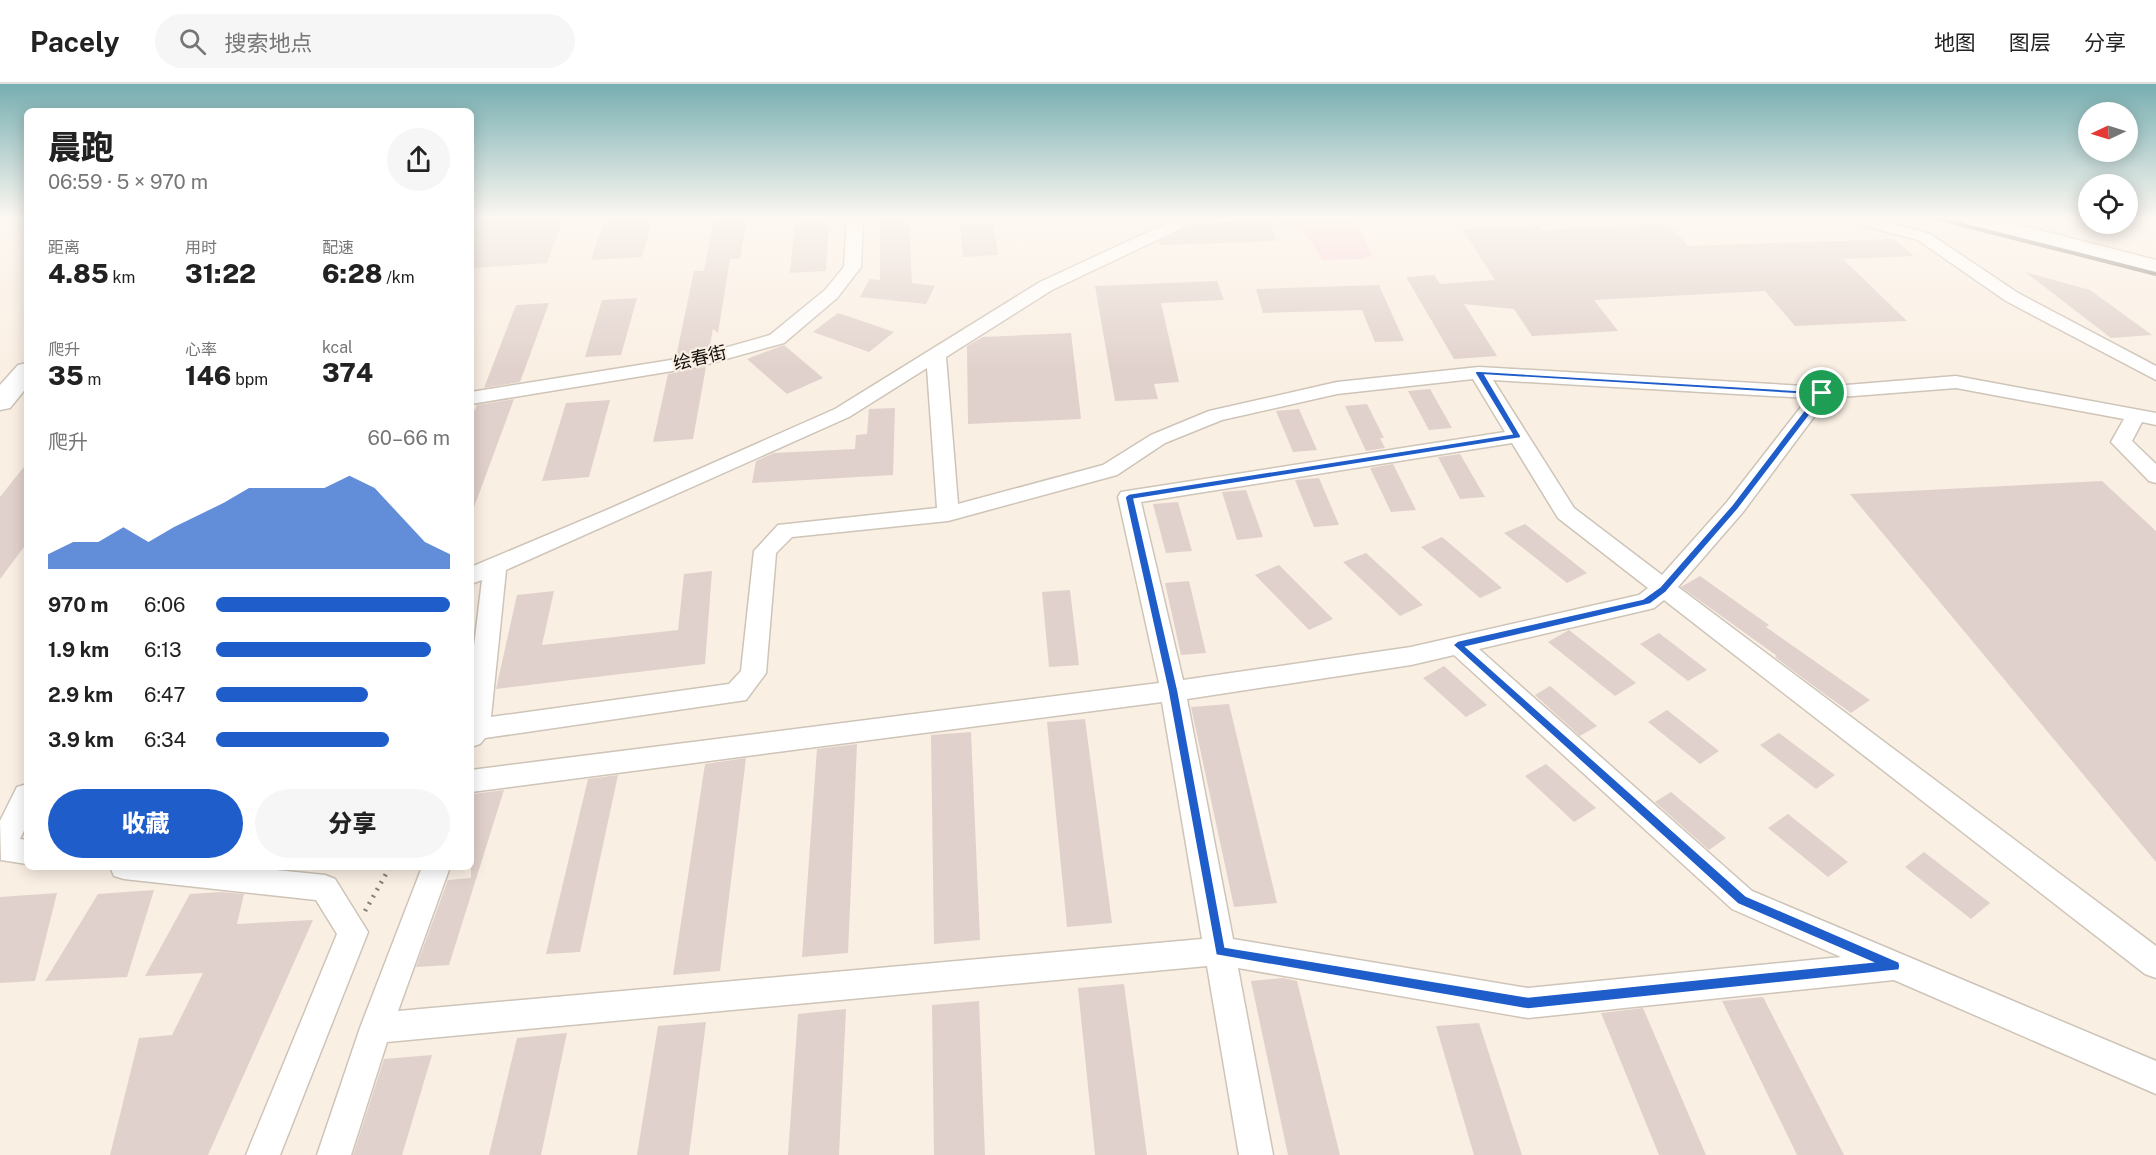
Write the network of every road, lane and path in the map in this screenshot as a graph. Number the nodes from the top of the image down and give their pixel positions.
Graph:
1 (850, 269) edge
2 (1082, 269) edge
3 (1971, 269) edge
4 (24, 350) edge
5 (936, 355) junction
6 (1479, 373) junction
7 (24, 374) edge
8 (2156, 374) edge
9 (0, 378) edge
10 (1822, 393) junction
11 (474, 398) edge
12 (0, 402) edge
13 (2146, 417) edge
14 (1517, 436) junction
15 (2156, 476) edge
16 (948, 514) junction
17 (495, 568) junction
18 (474, 575) edge
19 (1663, 589) junction
20 (1458, 645) junction
21 (1173, 691) junction
22 (474, 733) edge
23 (474, 781) edge
24 (24, 801) edge
25 (24, 852) edge
26 (153, 870) edge
27 (388, 870) edge
28 (435, 870) edge
29 (353, 932) junction
30 (1220, 951) junction
31 (2156, 964) edge
32 (1894, 966) junction
33 (376, 1028) junction
34 (2156, 1078) edge
35 (263, 1155) edge
36 (334, 1155) edge
37 (1256, 1155) edge

1 - 11 street, 绘春街
2 - 5 street
3 - 8 street
4 - 9 main road
5 - 16 street
5 - 17 street
6 - 10 street
6 - 14 street
6 - 16 street
7 - 12 main road
10 - 13 street
10 - 19 street
13 - 15 street
14 - 19 street
14 - 21 street
16 - 22 street
17 - 18 street
17 - 22 street
19 - 20 street
19 - 31 street
20 - 21 street
20 - 32 street
21 - 23 street
21 - 30 street
24 - 25 street
26 - 29 street
27 - 29 path
28 - 33 street
29 - 35 street
30 - 32 street
30 - 33 street
30 - 37 street
32 - 34 street
33 - 36 street

